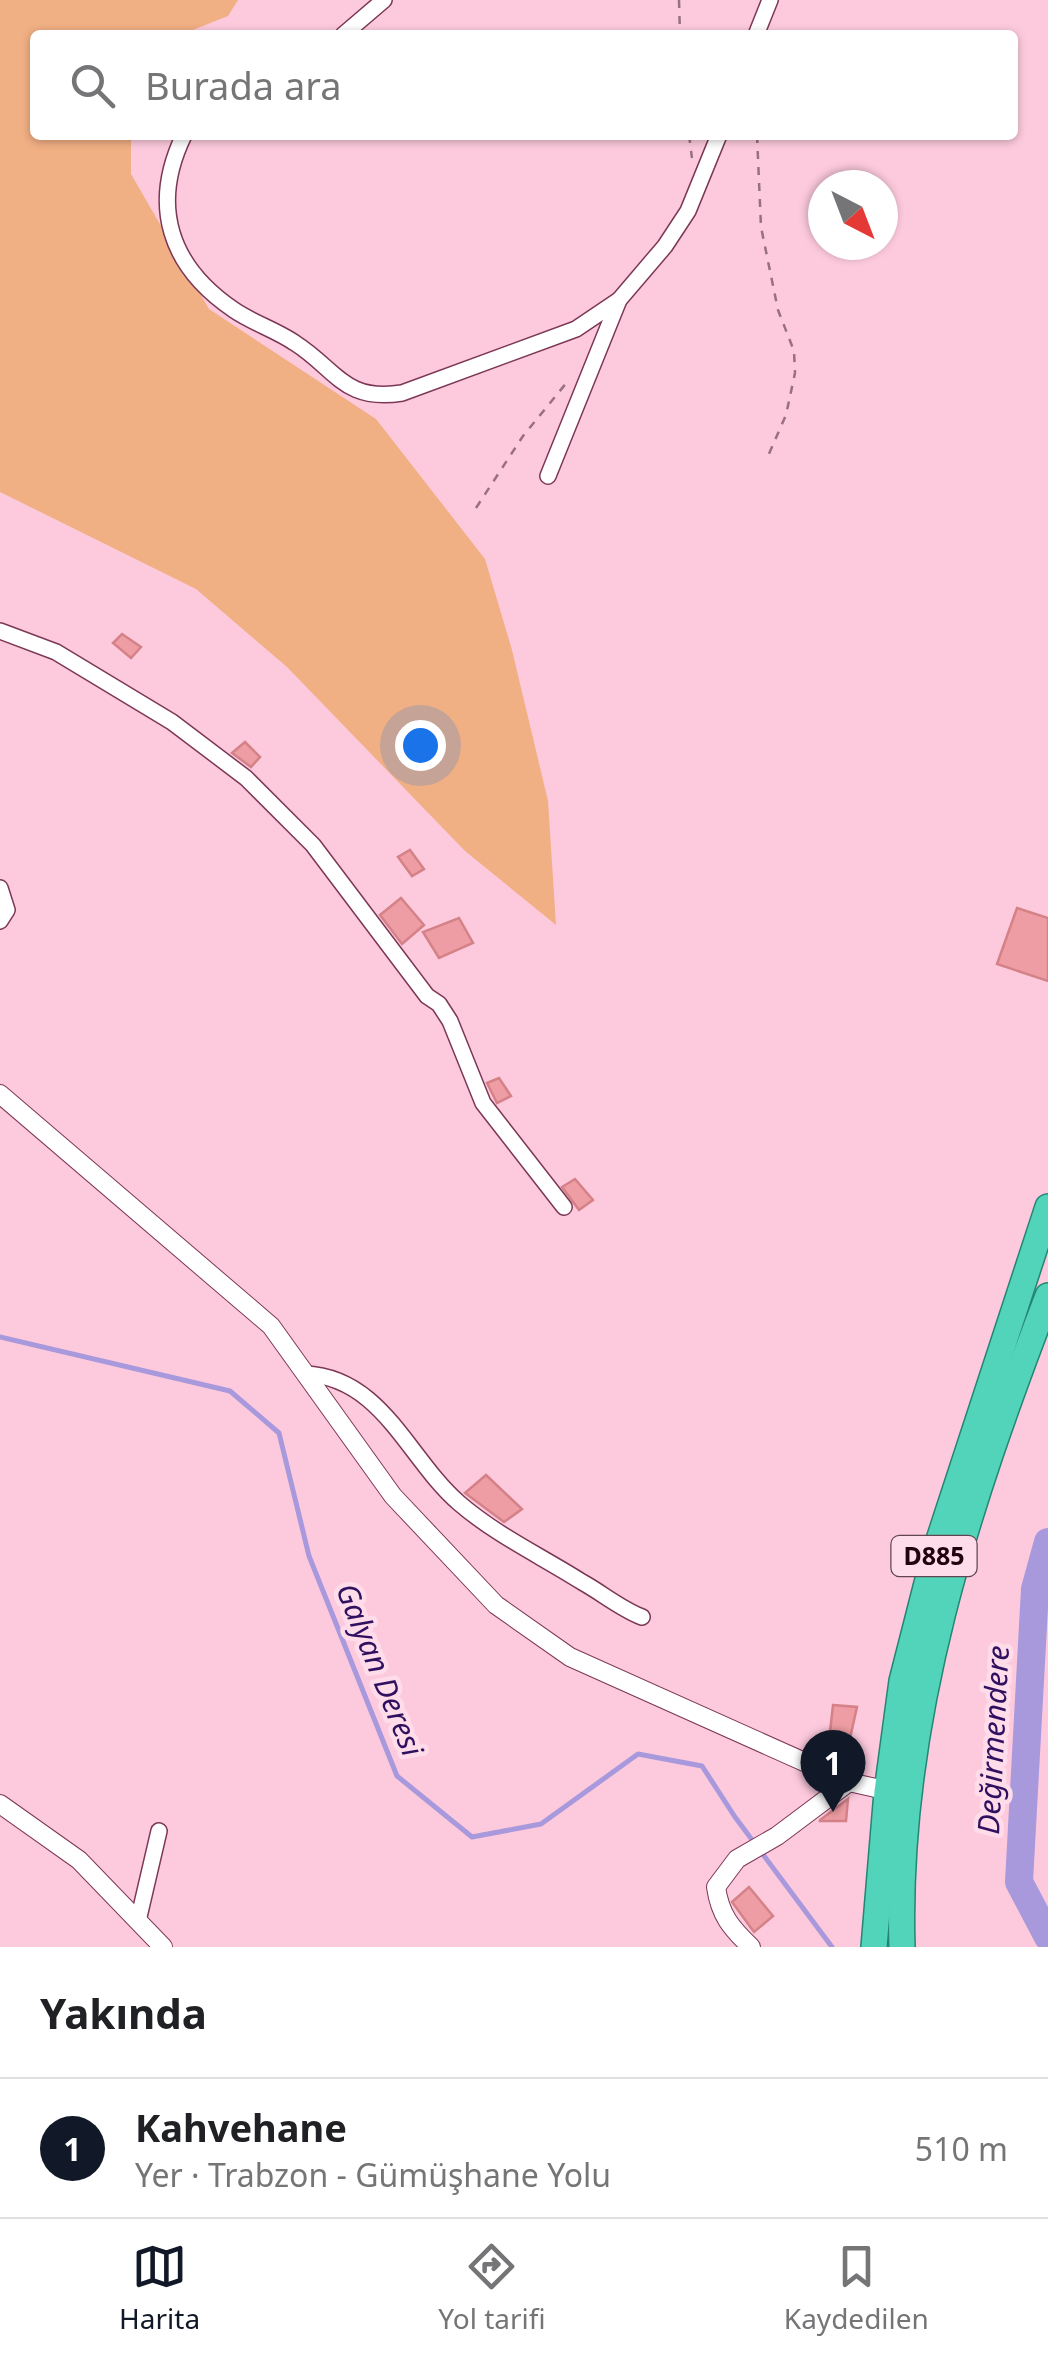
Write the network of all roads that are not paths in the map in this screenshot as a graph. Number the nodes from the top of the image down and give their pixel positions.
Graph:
1 (384, 0) edge
2 (770, 0) edge
3 (348, 30) edge
4 (758, 30) edge
5 (182, 140) edge
6 (718, 140) edge
7 (619, 300) junction
8 (548, 476) dead end
9 (0, 632) edge
10 (0, 888) edge
11 (0, 921) edge
12 (0, 1094) edge
13 (564, 1207) dead end
14 (1048, 1207) edge
15 (1048, 1296) edge
16 (305, 1374) junction
17 (642, 1617) dead end
18 (849, 1782) junction
19 (898, 1793) junction
20 (3, 1802) edge
21 (158, 1831) dead end
22 (138, 1921) junction
23 (902, 1939) edge
24 (163, 1947) edge
25 (751, 1947) edge
26 (874, 1947) edge

1 - 3 street
2 - 4 street
5 - 7 street
6 - 7 street
7 - 8 street
9 - 13 street
10 - 11 street
12 - 16 street
14 - 19 highway, D885
15 - 19 highway, D885
16 - 17 street
16 - 18 street
18 - 19 street
18 - 25 street
19 - 23 highway, D885
19 - 26 highway, D885
20 - 22 street
21 - 22 street
22 - 24 street

